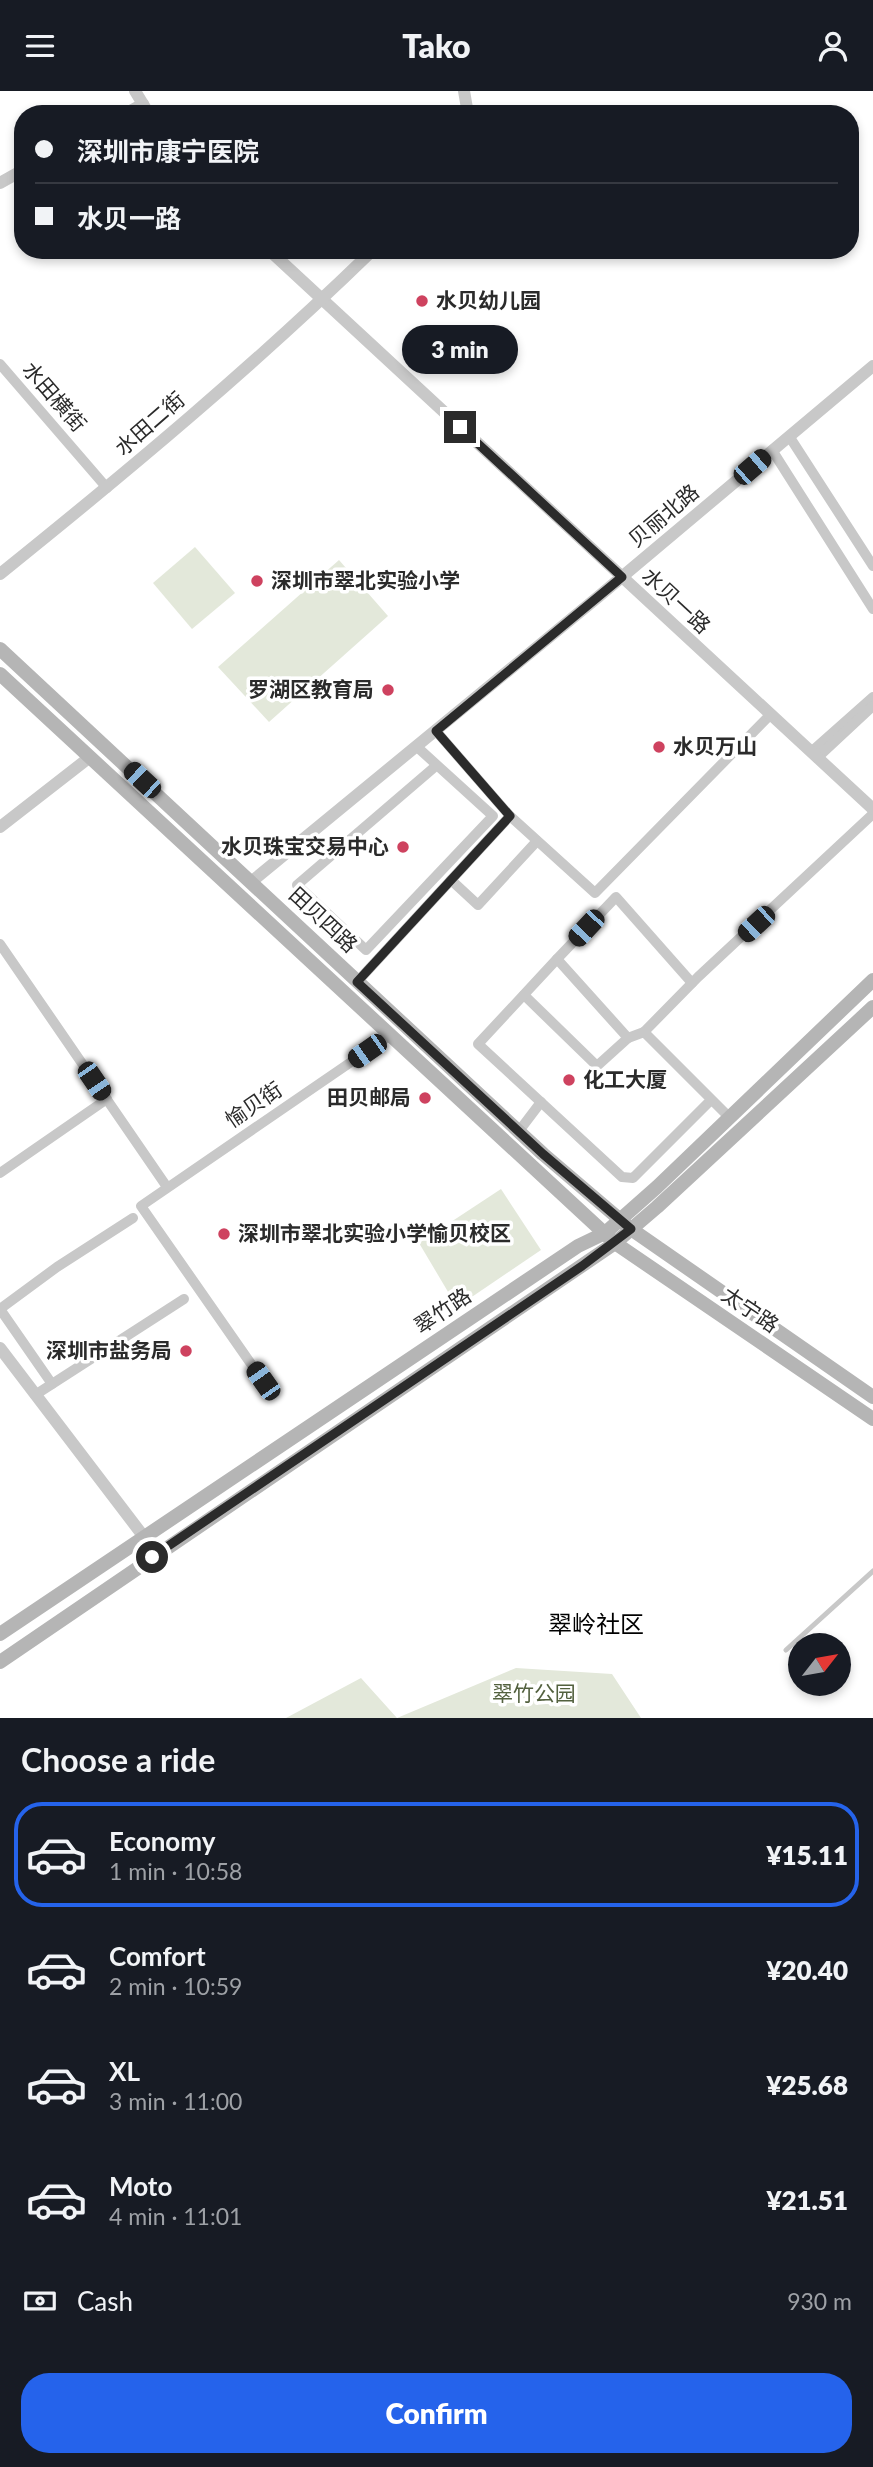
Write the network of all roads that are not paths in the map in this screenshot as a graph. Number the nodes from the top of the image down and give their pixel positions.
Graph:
1 (279, 259) edge
2 (364, 259) edge
3 (322, 299) junction
4 (0, 364) edge
5 (873, 366) edge
6 (789, 436) junction
7 (772, 450) junction
8 (107, 488) junction
9 (873, 565) edge
10 (0, 574) edge
11 (622, 577) junction
12 (873, 609) edge
13 (0, 649) edge
14 (0, 674) edge
15 (873, 697) edge
16 (873, 706) edge
17 (770, 715) junction
18 (436, 731) junction
19 (416, 746) junction
20 (814, 755) junction
21 (90, 757) junction
22 (437, 765) junction
23 (873, 811) edge
24 (510, 816) junction
25 (0, 827) edge
26 (537, 841) junction
27 (451, 880) junction
28 (251, 882) junction
29 (0, 944) edge
30 (557, 959) junction
31 (873, 980) edge
32 (357, 982) junction
33 (692, 983) junction
34 (524, 995) junction
35 (873, 1007) edge
36 (644, 1032) junction
37 (389, 1036) junction
38 (628, 1038) junction
39 (107, 1100) junction
40 (711, 1100) junction
41 (541, 1102) junction
42 (729, 1117) junction
43 (519, 1131) junction
44 (543, 1154) junction
45 (531, 1167) junction
46 (0, 1173) edge
47 (167, 1187) junction
48 (132, 1218) dead end
49 (620, 1219) junction
50 (631, 1229) junction
51 (610, 1238) junction
52 (184, 1299) dead end
53 (0, 1309) edge
54 (0, 1348) edge
55 (263, 1381) dead end
56 (52, 1384) junction
57 (36, 1395) junction
58 (873, 1397) edge
59 (873, 1419) edge
60 (144, 1537) junction
61 (873, 1571) edge
62 (0, 1634) edge
63 (786, 1650) dead end
64 (0, 1662) edge

1 - 3 street, 水贝一路
2 - 3 street, 水田二街
3 - 8 street, 水田二街
3 - 11 street, 水贝一路
4 - 8 street, 水田横街
5 - 6 street, 贝丽北路
6 - 7 street, 贝丽北路
6 - 9 street
7 - 11 street, 贝丽北路
7 - 12 street
8 - 10 street, 水田二街
11 - 17 street, 水贝一路
11 - 18 street, 贝丽北路
13 - 28 main road, 田贝四路
14 - 21 main road, 田贝四路
15 - 20 street
16 - 20 street
17 - 20 street, 水贝一路
17 - 26 street
18 - 19 street, 贝丽北路
18 - 24 street
19 - 22 street
19 - 28 street, 贝丽北路
20 - 23 street, 水贝一路
21 - 25 street
21 - 37 main road, 田贝四路
22 - 22 street
23 - 33 street
24 - 26 street
24 - 27 street
26 - 27 street
27 - 32 street
28 - 32 main road, 田贝四路
29 - 39 street
30 - 33 street
30 - 34 street
30 - 38 street
31 - 42 main road, 翠竹路
32 - 43 main road, 田贝四路
33 - 36 street
34 - 38 street
34 - 41 street
35 - 50 main road, 翠竹路
36 - 38 street
36 - 40 street
37 - 45 main road, 田贝四路
37 - 47 street, 愉贝街
39 - 46 street
39 - 47 street
40 - 41 street
40 - 42 street
41 - 43 street
42 - 49 main road, 翠竹路
43 - 44 main road, 田贝四路
44 - 45 street
44 - 49 main road, 田贝四路
45 - 51 main road, 田贝四路
47 - 55 street, 愉贝街
48 - 53 street
49 - 50 main road, 太宁路
49 - 51 main road, 翠竹路
50 - 51 main road, 翠竹路
50 - 58 main road, 太宁路
51 - 59 main road, 太宁路
51 - 60 main road, 翠竹路
51 - 64 main road, 翠竹路
52 - 56 street
53 - 56 street
54 - 57 street
56 - 57 street
57 - 60 street
60 - 62 main road, 翠竹路
61 - 63 lane

